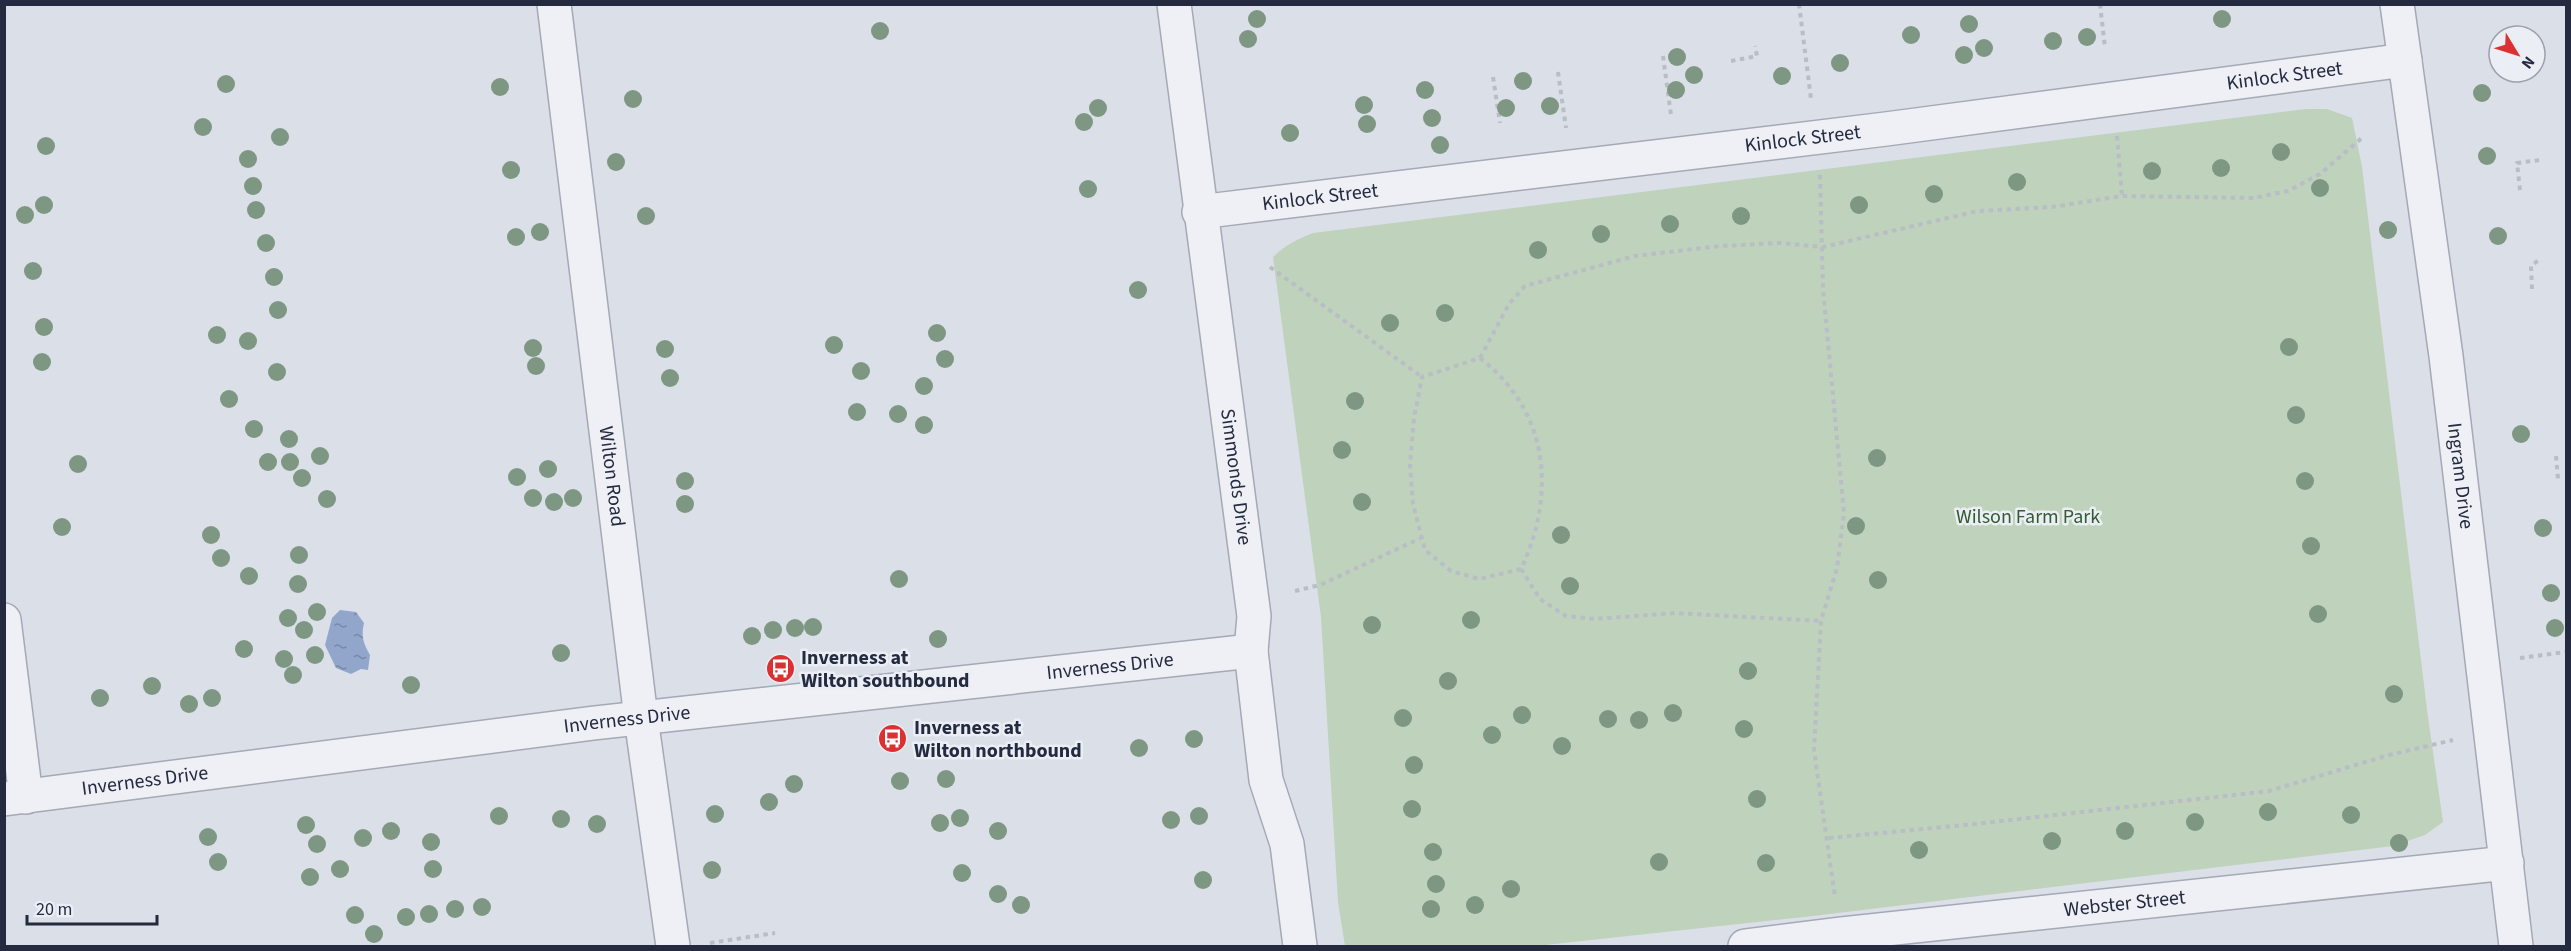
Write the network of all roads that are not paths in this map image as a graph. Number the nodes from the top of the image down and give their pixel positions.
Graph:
1 (555, 4) edge
2 (1174, 4) edge
3 (2397, 4) edge
4 (2405, 60) junction
5 (1199, 212) junction
6 (4, 620) edge
7 (1251, 651) junction
8 (641, 717) junction
9 (15, 798) edge
10 (2507, 863) junction
11 (1905, 937) edge
12 (672, 946) edge
13 (1300, 946) edge
14 (1745, 946) edge
15 (2516, 946) edge

1 - 8 street, Wilton Road
2 - 5 street, Simmonds Drive
3 - 4 street, Ingram Drive
4 - 5 street, Kinlock Street
4 - 10 street, Ingram Drive
5 - 7 street, Simmonds Drive
6 - 9 street
7 - 8 street, Inverness Drive
7 - 13 street, Simmonds Drive
8 - 9 street, Inverness Drive
8 - 12 street, Wilton Road
10 - 11 street, Webster Street
10 - 15 street, Ingram Drive
11 - 14 street, Webster Street

